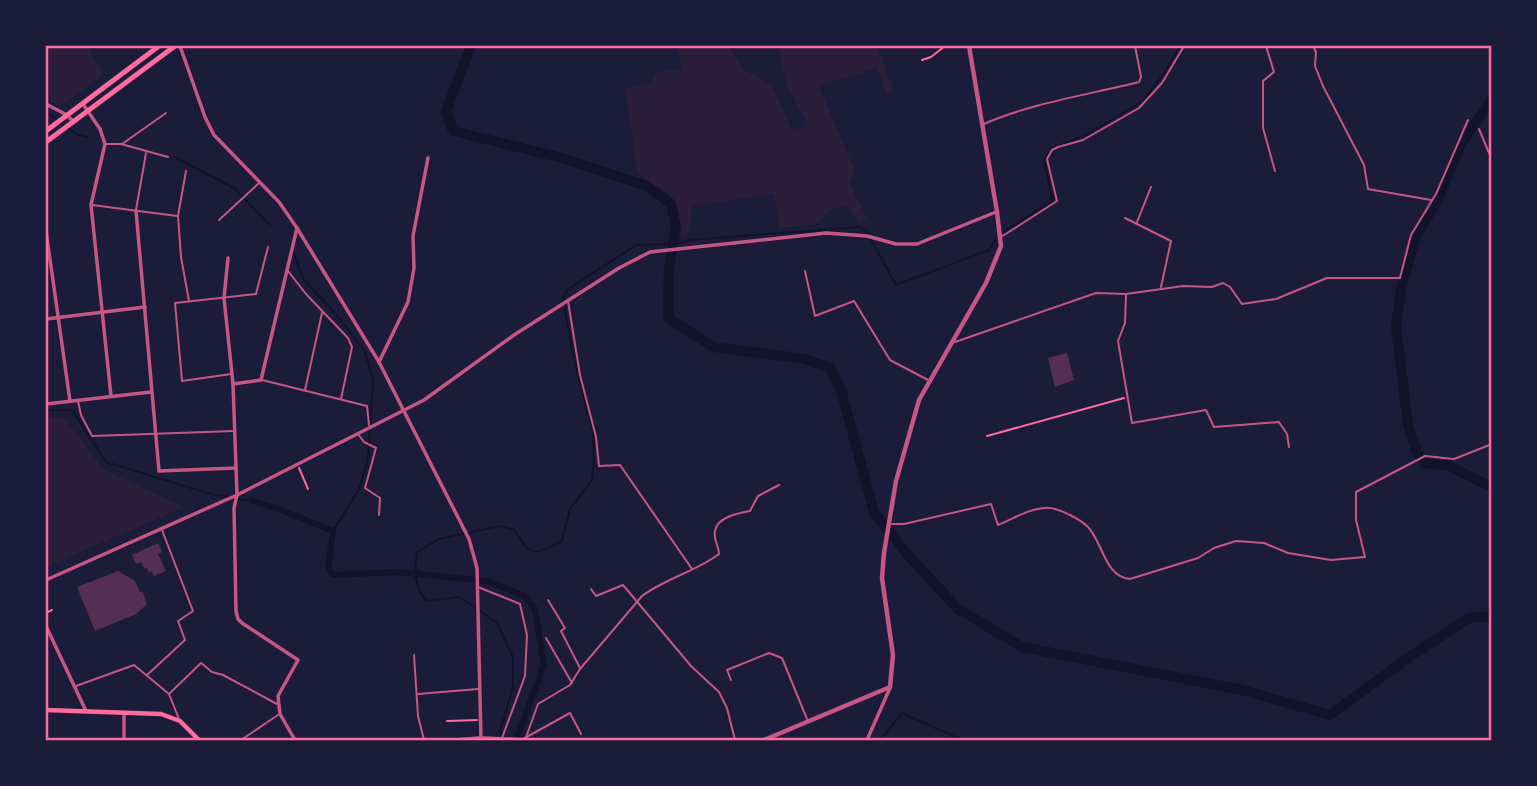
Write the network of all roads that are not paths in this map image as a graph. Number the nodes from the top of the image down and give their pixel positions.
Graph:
1 (159, 46) edge
2 (178, 46) edge
3 (969, 46) edge
4 (1135, 46) edge
5 (1184, 46) edge
6 (1266, 46) edge
7 (1313, 46) edge
8 (82, 103) junction
9 (46, 104) edge
10 (87, 111) junction
11 (166, 113) dead end
12 (66, 115) junction
13 (1468, 120) dead end
14 (73, 121) junction
15 (982, 125) junction
16 (1479, 129) dead end
17 (46, 131) edge
18 (46, 142) edge
19 (105, 144) junction
20 (121, 144) junction
21 (146, 152) junction
22 (168, 157) dead end
23 (428, 158) dead end
24 (1492, 160) edge
25 (186, 171) dead end
26 (1275, 171) dead end
27 (260, 183) junction
28 (1151, 187) dead end
29 (1432, 201) junction
30 (91, 205) junction
31 (136, 211) junction
32 (997, 212) junction
33 (178, 216) junction
34 (1125, 218) dead end
35 (219, 220) dead end
36 (1137, 223) junction
37 (297, 228) junction
38 (46, 231) edge
39 (1000, 237) junction
40 (268, 247) dead end
41 (228, 258) dead end
42 (287, 270) junction
43 (805, 271) dead end
44 (1161, 288) junction
45 (1126, 293) junction
46 (224, 298) junction
47 (568, 300) junction
48 (189, 302) junction
49 (145, 307) junction
50 (103, 312) junction
51 (322, 312) junction
52 (60, 318) junction
53 (46, 319) edge
54 (953, 342) junction
55 (379, 362) junction
56 (232, 374) junction
57 (261, 380) junction
58 (929, 380) junction
59 (233, 384) junction
60 (305, 391) junction
61 (151, 392) junction
62 (111, 396) junction
63 (341, 399) junction
64 (78, 400) junction
65 (69, 401) junction
66 (46, 404) edge
67 (404, 410) junction
68 (369, 427) junction
69 (235, 431) junction
70 (358, 433) junction
71 (157, 434) junction
72 (1492, 444) edge
73 (1289, 447) dead end
74 (236, 468) junction
75 (779, 485) dead end
76 (237, 495) junction
77 (379, 515) dead end
78 (888, 523) junction
79 (161, 529) junction
80 (693, 570) junction
81 (46, 580) edge
82 (477, 587) junction
83 (591, 589) dead end
84 (548, 600) dead end
85 (637, 602) junction
86 (46, 626) edge
87 (546, 638) dead end
88 (414, 655) dead end
89 (580, 669) junction
90 (146, 675) junction
91 (732, 680) dead end
92 (572, 682) junction
93 (75, 686) junction
94 (890, 687) junction
95 (480, 688) junction
96 (169, 694) junction
97 (417, 694) junction
98 (278, 705) junction
99 (46, 710) edge
100 (86, 710) junction
101 (124, 713) junction
102 (280, 714) junction
103 (808, 721) junction
104 (180, 722) junction
105 (581, 734) dead end
106 (481, 738) edge
107 (502, 738) junction
108 (124, 740) edge
109 (199, 740) edge
110 (242, 740) edge
111 (295, 740) edge
112 (424, 740) edge
113 (446, 740) edge
114 (524, 740) edge
115 (734, 740) edge
116 (764, 740) edge
117 (867, 740) edge

1 - 8 main road
2 - 10 main road
2 - 27 street
3 - 15 street
4 - 15 lane
5 - 39 lane
6 - 26 lane
7 - 29 lane
8 - 10 street
8 - 12 main road
9 - 12 street
10 - 14 main road
10 - 19 street
11 - 20 lane
12 - 14 street
12 - 17 main road
13 - 29 lane
14 - 18 main road
15 - 32 street
16 - 24 lane
19 - 20 lane
19 - 30 street
20 - 21 lane
21 - 22 lane
21 - 31 lane
23 - 55 street
25 - 33 lane
27 - 35 lane
27 - 37 street
28 - 36 lane
29 - 44 lane
30 - 31 lane
30 - 50 street
31 - 33 lane
31 - 49 street
32 - 39 street
32 - 47 street
33 - 48 lane
34 - 36 lane
36 - 44 lane
37 - 42 street
37 - 55 street
38 - 52 street
39 - 54 street
40 - 46 lane
41 - 46 street
42 - 51 lane
42 - 57 street
43 - 58 lane
44 - 45 lane
45 - 54 lane
45 - 73 lane
46 - 48 lane
46 - 56 street
47 - 67 street
47 - 80 lane
48 - 56 lane
49 - 50 street
49 - 61 street
50 - 52 street
50 - 62 street
51 - 60 lane
51 - 63 lane
52 - 53 street
52 - 65 street
54 - 58 street
55 - 67 street
56 - 59 street
57 - 59 street
57 - 60 lane
58 - 78 street
59 - 69 street
60 - 63 lane
61 - 62 street
61 - 71 street
62 - 64 street
63 - 68 lane
64 - 65 street
64 - 71 lane
65 - 66 street
67 - 68 street
67 - 82 street
68 - 70 street
69 - 71 lane
69 - 74 street
70 - 76 street
70 - 77 lane
71 - 74 street
72 - 78 lane
74 - 76 street
75 - 80 lane
76 - 79 street
76 - 98 street
78 - 94 street
79 - 81 street
79 - 90 lane
80 - 85 lane
82 - 95 street
82 - 107 lane
83 - 85 lane
84 - 89 lane
85 - 89 lane
85 - 115 lane
86 - 93 street
87 - 92 lane
88 - 97 lane
89 - 92 lane
90 - 93 lane
90 - 96 lane
91 - 103 lane
92 - 114 lane
93 - 100 street
94 - 103 street
94 - 117 street
95 - 97 lane
95 - 106 street
96 - 98 lane
96 - 104 lane
97 - 112 lane
98 - 102 street
99 - 100 main road
100 - 101 main road
101 - 104 main road
101 - 108 street
102 - 110 lane
102 - 111 street
103 - 116 street
104 - 109 main road
105 - 114 lane
106 - 107 lane
106 - 113 lane
107 - 114 lane

